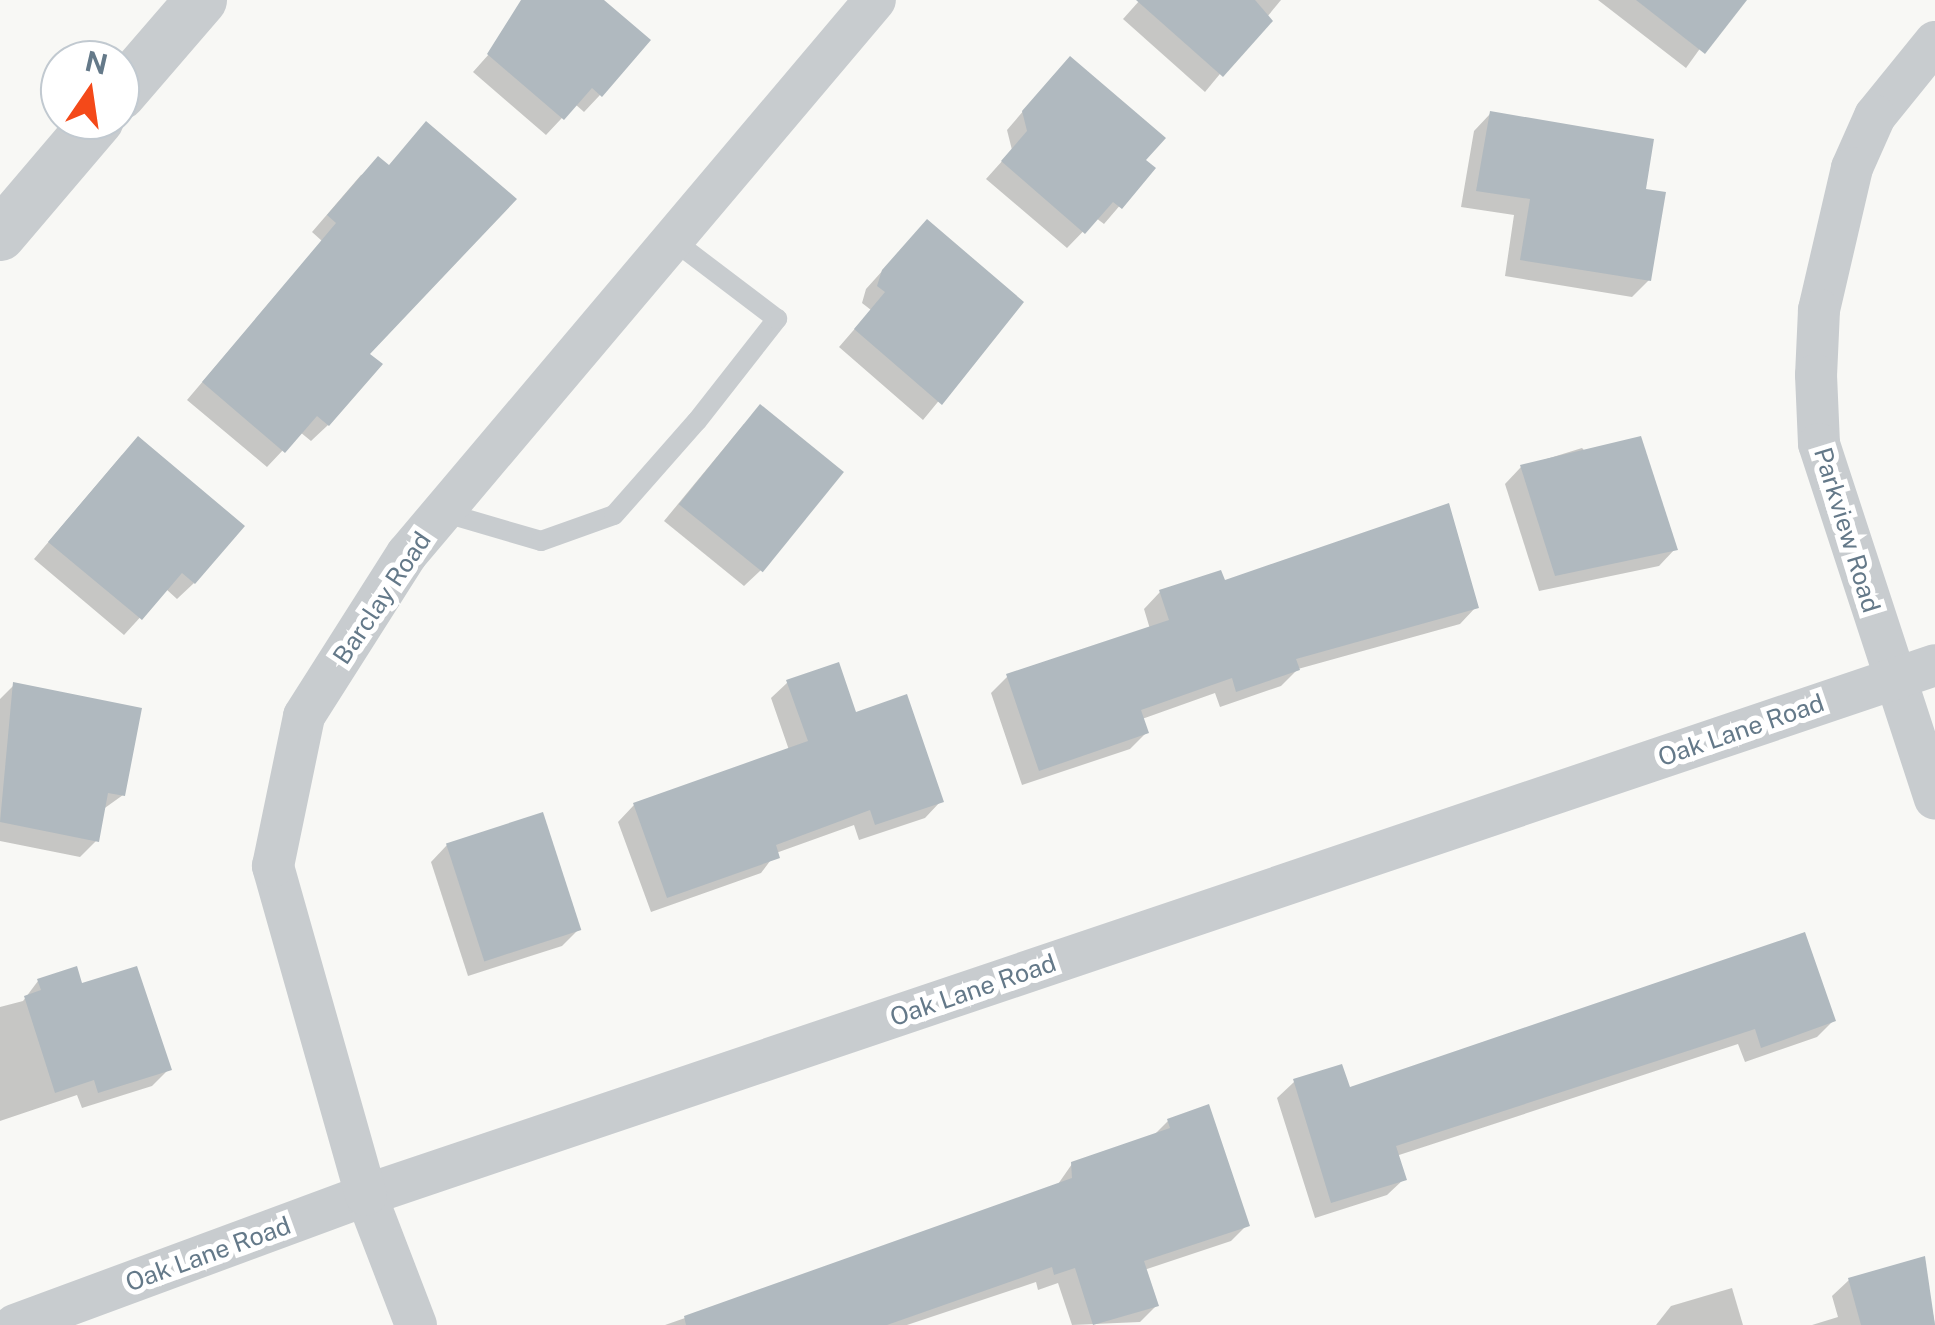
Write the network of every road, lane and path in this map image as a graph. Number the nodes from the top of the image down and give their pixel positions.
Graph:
1 (201, 0) edge
2 (875, 0) edge
3 (1935, 42) edge
4 (140, 71) edge
5 (81, 140) edge
6 (0, 234) edge
7 (672, 240) junction
8 (442, 512) junction
9 (1935, 665) edge
10 (1892, 679) junction
11 (1935, 798) edge
12 (366, 1195) junction
13 (15, 1325) edge
14 (416, 1325) edge

1 - 4 street
2 - 7 street, Barclay Road
3 - 10 street, Parkview Road
5 - 6 street
7 - 8 street, Barclay Road
7 - 8 lane
8 - 12 street, Barclay Road
9 - 10 street, Oak Lane Road
10 - 11 street, Parkview Road
10 - 12 street, Oak Lane Road
12 - 13 street, Oak Lane Road
12 - 14 street, Barclay Road

